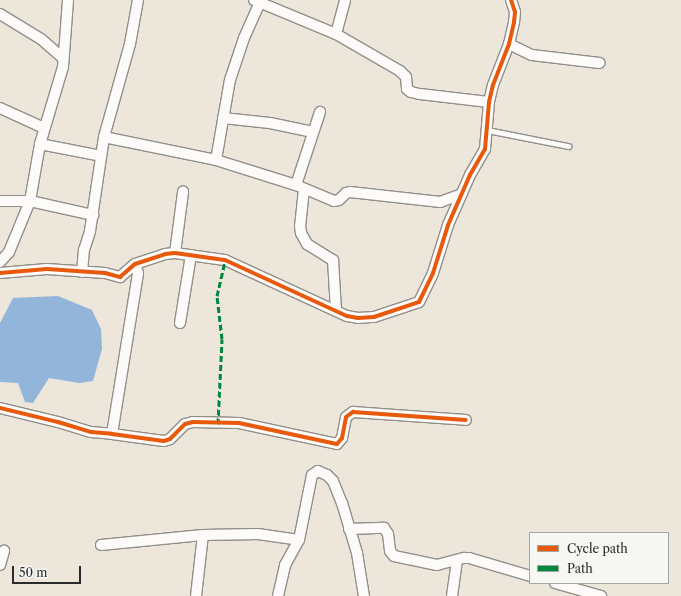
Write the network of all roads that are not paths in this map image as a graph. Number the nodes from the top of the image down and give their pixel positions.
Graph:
1 (68, 0) edge
2 (138, 0) edge
3 (345, 0) edge
4 (511, 0) edge
5 (259, 1) edge
6 (0, 14) edge
7 (336, 34) junction
8 (509, 44) junction
9 (63, 58) junction
10 (600, 63) dead end
11 (489, 102) junction
12 (0, 108) edge
13 (320, 112) dead end
14 (223, 118) junction
15 (44, 128) junction
16 (487, 130) junction
17 (313, 132) junction
18 (104, 137) junction
19 (40, 144) junction
20 (568, 146) dead end
21 (101, 156) junction
22 (216, 160) junction
23 (300, 187) junction
24 (183, 192) dead end
25 (462, 194) junction
26 (0, 201) edge
27 (30, 201) junction
28 (92, 215) junction
29 (175, 253) junction
30 (191, 255) junction
31 (0, 262) edge
32 (135, 264) junction
33 (82, 272) junction
34 (0, 273) edge
35 (336, 311) junction
36 (180, 323) dead end
37 (0, 408) edge
38 (466, 420) dead end
39 (112, 434) junction
40 (349, 529) junction
41 (203, 535) junction
42 (299, 540) junction
43 (101, 545) dead end
44 (4, 551) dead end
45 (457, 561) junction
46 (0, 565) edge
47 (529, 576) edge
48 (559, 584) edge
49 (196, 596) edge
50 (278, 596) edge
51 (364, 596) edge
52 (452, 596) edge
53 (601, 596) edge

1 - 9 street
2 - 18 street
3 - 7 street
4 - 8 street
5 - 7 street
5 - 14 street
6 - 9 street
7 - 11 street
8 - 10 street
8 - 11 street
9 - 15 street
11 - 16 street
12 - 15 street
13 - 17 street
14 - 17 street
14 - 22 street
15 - 19 street
16 - 20 lane
16 - 25 street
17 - 23 street
18 - 21 street
18 - 22 street
19 - 21 street
19 - 27 street
21 - 28 street
22 - 23 street
23 - 25 street
23 - 35 street
24 - 29 street
25 - 35 street
26 - 27 street
27 - 28 street
27 - 31 street
28 - 33 street
29 - 30 street
29 - 32 street
30 - 35 street
30 - 36 street
32 - 33 street
32 - 39 street
33 - 34 street
37 - 39 street
38 - 39 street
40 - 42 street
40 - 45 street
40 - 51 street
41 - 42 street
41 - 43 street
41 - 49 street
42 - 50 street
44 - 46 street
45 - 47 street
45 - 52 street
48 - 53 street

